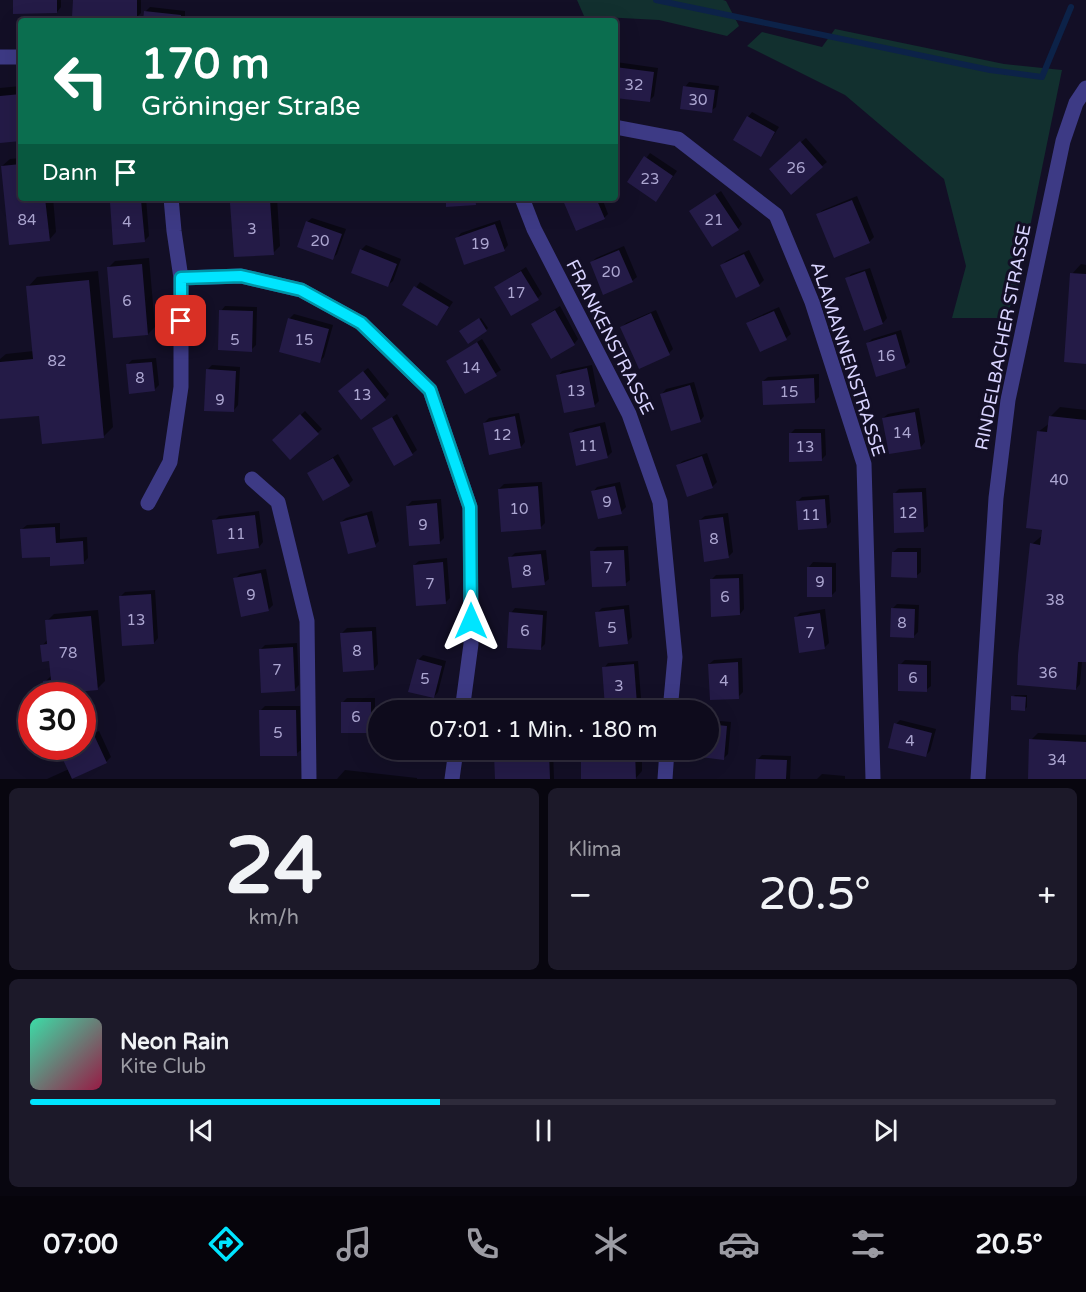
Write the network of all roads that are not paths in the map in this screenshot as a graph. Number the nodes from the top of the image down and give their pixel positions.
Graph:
1 (0, 57) edge
2 (18, 57) edge
3 (1086, 88) edge
4 (618, 128) edge
5 (171, 201) edge
6 (523, 201) edge
7 (181, 278) junction
8 (252, 479) dead end
9 (148, 503) dead end
10 (463, 700) edge
11 (671, 700) edge
12 (455, 760) edge
13 (666, 760) edge
14 (309, 779) edge
15 (452, 779) edge
16 (665, 779) edge
17 (873, 779) edge
18 (978, 779) edge

1 - 2 street
3 - 18 street, RINDELBACHER STRASSE
4 - 17 street, ALAMANNENSTRASSE
5 - 7 street
6 - 11 street, FRANKENSTRASSE
7 - 9 street
7 - 10 street
8 - 14 street
12 - 15 street
13 - 16 street

